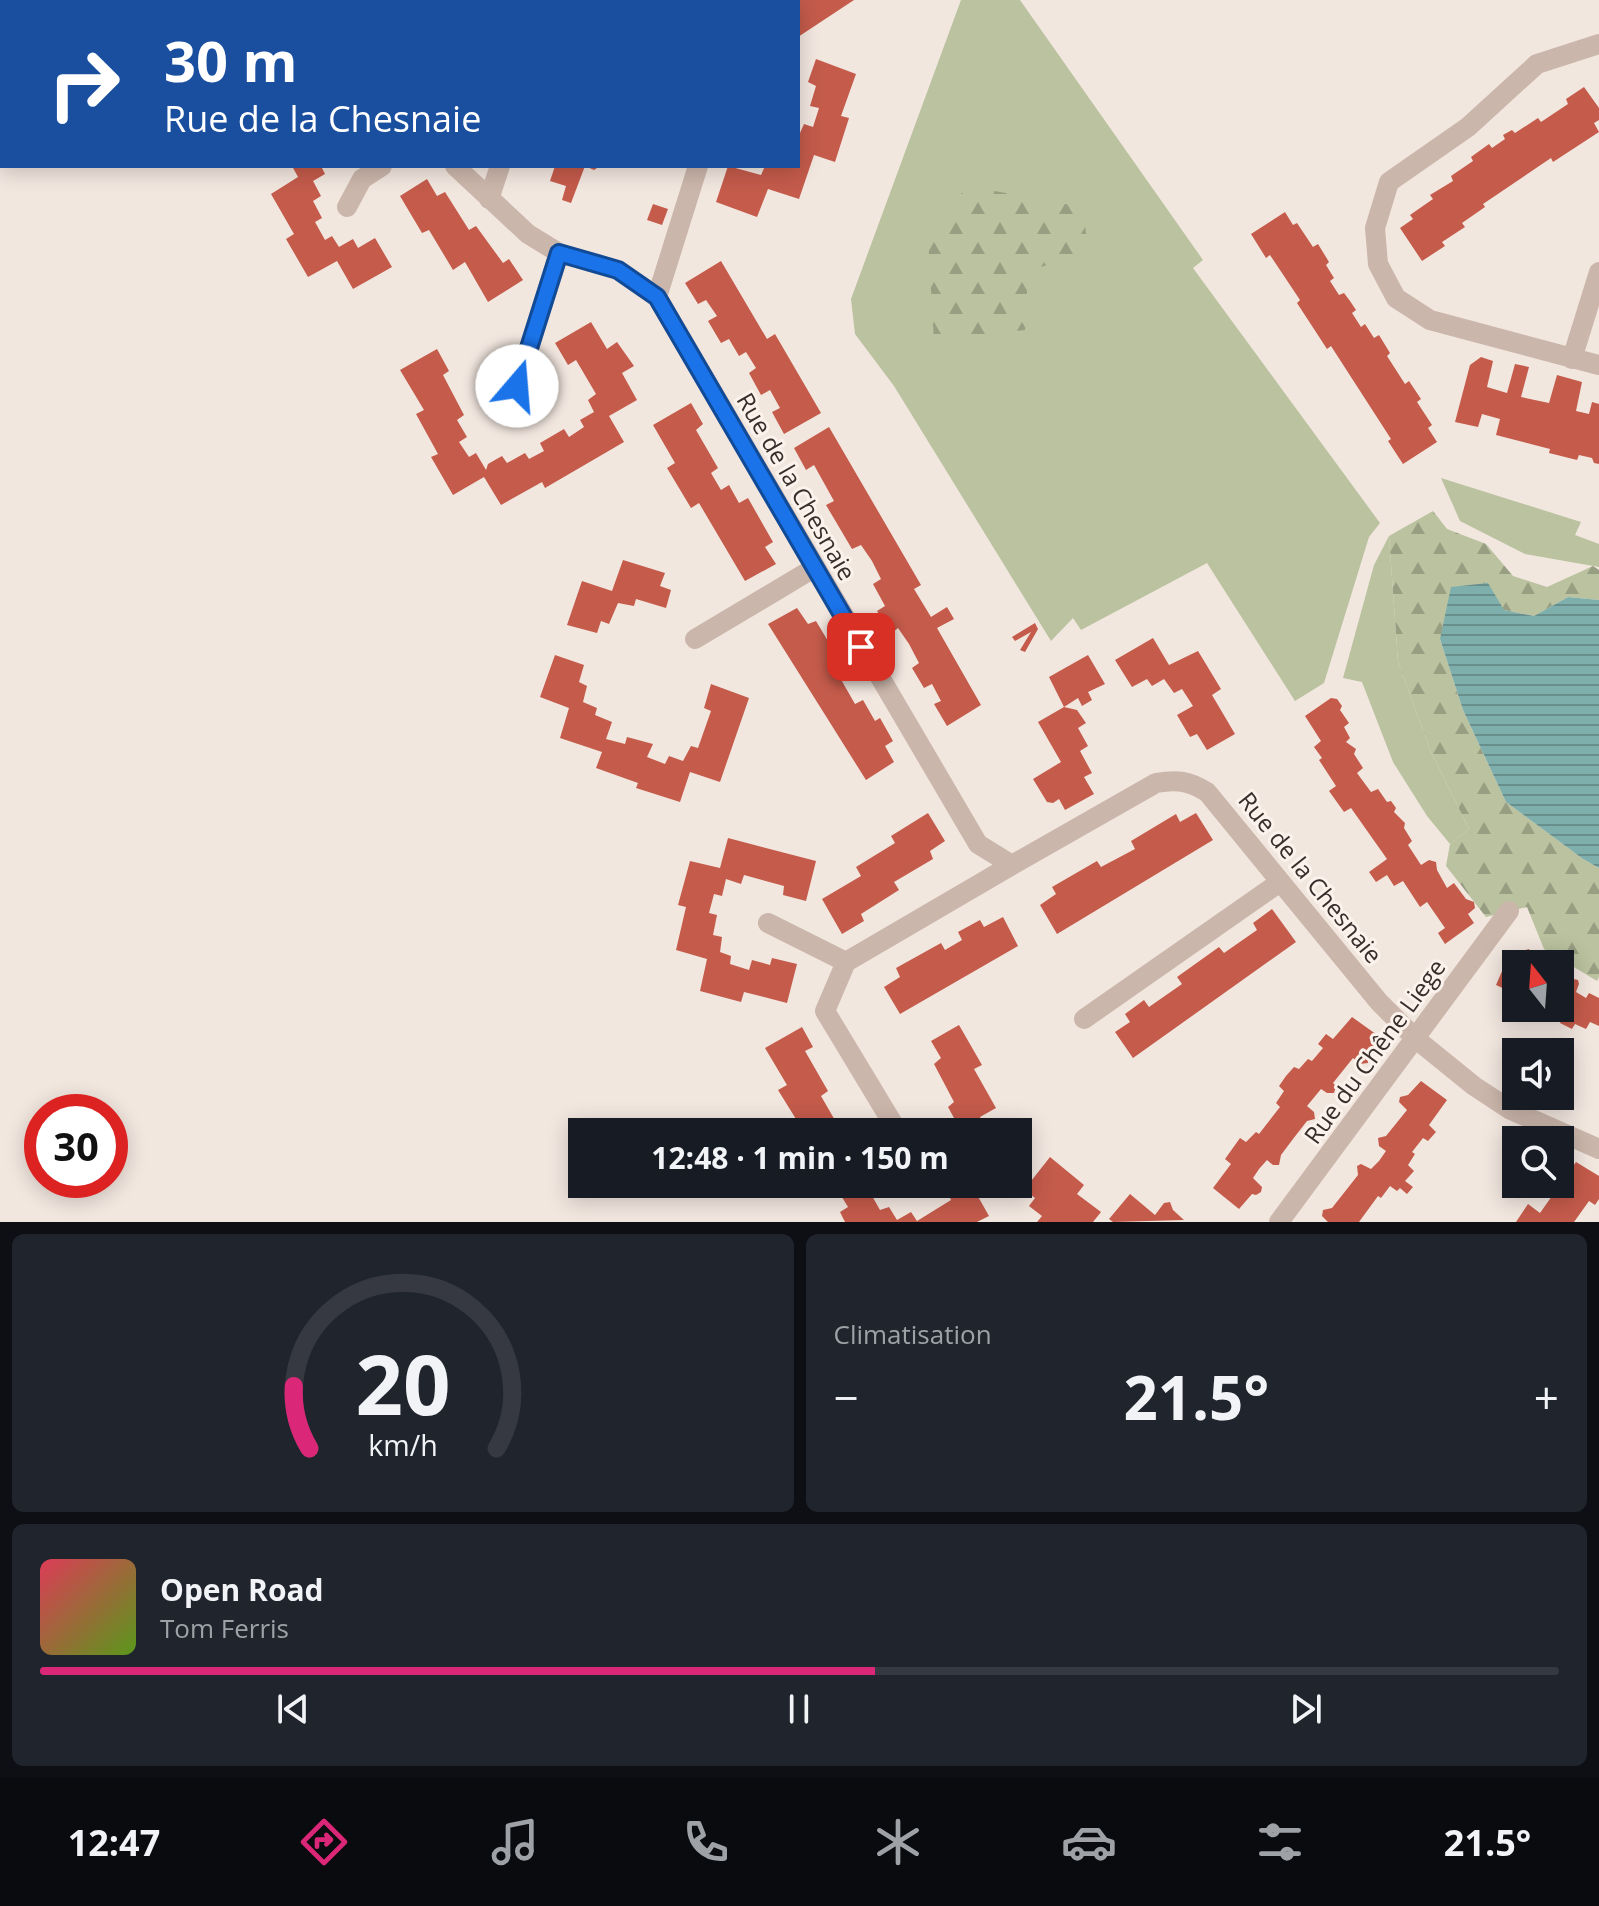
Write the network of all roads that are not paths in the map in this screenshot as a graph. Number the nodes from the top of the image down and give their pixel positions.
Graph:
1 (1599, 44) edge
2 (379, 168) edge
3 (457, 168) edge
4 (499, 168) edge
5 (697, 168) edge
6 (489, 199) junction
7 (347, 207) dead end
8 (559, 253) junction
9 (1599, 272) edge
10 (657, 297) junction
11 (1572, 359) junction
12 (1599, 365) edge
13 (517, 386) dead end
14 (814, 568) junction
15 (695, 639) dead end
16 (1012, 865) junction
17 (1280, 882) junction
18 (1509, 911) dead end
19 (768, 923) dead end
20 (846, 962) junction
21 (1084, 1019) dead end
22 (1416, 1039) junction
23 (890, 1118) edge
24 (1599, 1149) edge
25 (1279, 1222) edge

1 - 11 street
2 - 7 street
3 - 6 street, Rue de la Chesnaie
4 - 6 street
5 - 10 street
6 - 8 street, Rue de la Chesnaie
8 - 10 street, Rue de la Chesnaie
8 - 13 street
9 - 11 street
10 - 14 street, Rue de la Chesnaie
11 - 12 street
14 - 15 street
14 - 16 street, Rue de la Chesnaie
16 - 17 street, Rue de la Chesnaie
16 - 20 street
17 - 21 street
17 - 22 street, Rue de la Chesnaie
18 - 22 street, Rue du Chêne Liege
19 - 20 street
20 - 23 street
22 - 24 street, Rue de la Chesnaie
22 - 25 street, Rue du Chêne Liege

